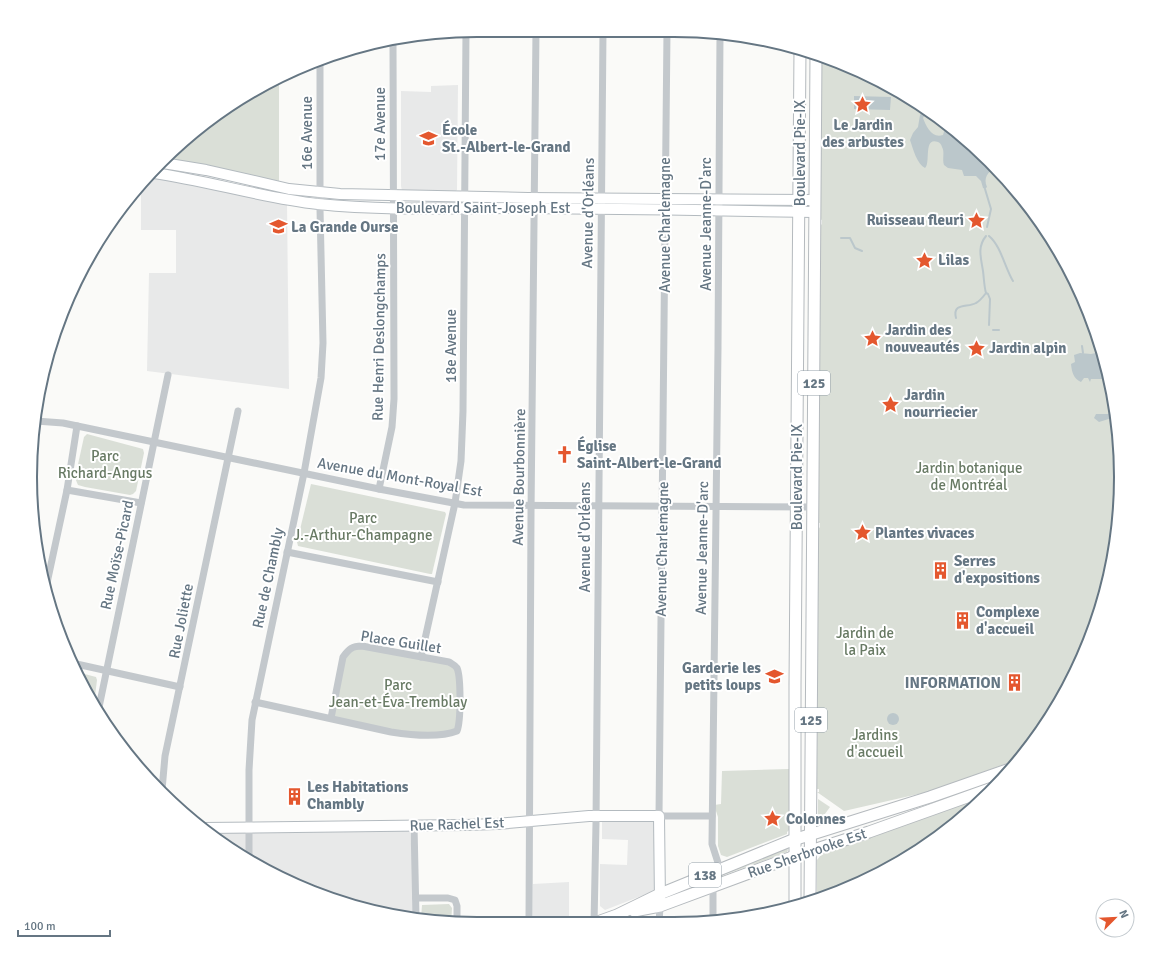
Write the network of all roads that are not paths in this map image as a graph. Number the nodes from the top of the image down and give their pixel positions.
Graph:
1 (466, 37) edge
2 (536, 37) edge
3 (603, 37) edge
4 (667, 37) edge
5 (720, 40) edge
6 (393, 45) edge
7 (800, 56) edge
8 (816, 60) edge
9 (320, 66) edge
10 (168, 164) edge
11 (159, 174) edge
12 (320, 193) junction
13 (393, 196) junction
14 (464, 197) junction
15 (719, 199) junction
16 (799, 200) junction
17 (815, 200) junction
18 (535, 203) junction
19 (320, 204) junction
20 (601, 204) junction
21 (665, 204) junction
22 (393, 208) junction
23 (465, 208) junction
24 (719, 210) junction
25 (799, 211) junction
26 (815, 212) junction
27 (168, 375) dead end
28 (238, 411) dead end
29 (41, 421) edge
30 (77, 426) junction
31 (153, 442) junction
32 (228, 458) junction
33 (304, 473) junction
34 (379, 489) junction
35 (67, 490) junction
36 (455, 503) junction
37 (141, 504) junction
38 (532, 505) junction
39 (598, 506) junction
40 (663, 506) junction
41 (716, 507) junction
42 (797, 507) junction
43 (812, 507) junction
44 (287, 552) junction
45 (48, 577) edge
46 (438, 582) junction
47 (421, 657) junction
48 (79, 664) edge
49 (106, 670) junction
50 (180, 687) junction
51 (255, 702) junction
52 (100, 703) edge
53 (331, 718) junction
54 (1000, 773) edge
55 (163, 784) edge
56 (979, 794) edge
57 (596, 815) junction
58 (659, 816) junction
59 (712, 816) junction
60 (529, 820) junction
61 (414, 825) junction
62 (248, 826) junction
63 (211, 828) edge
64 (811, 834) junction
65 (795, 840) junction
66 (811, 850) junction
67 (249, 853) edge
68 (795, 856) junction
69 (720, 869) junction
70 (713, 886) junction
71 (660, 894) junction
72 (810, 895) edge
73 (416, 898) junction
74 (795, 900) edge
75 (660, 906) junction
76 (416, 912) edge
77 (618, 915) junction
78 (712, 915) edge
79 (457, 916) edge
80 (529, 917) edge
81 (594, 917) edge
82 (612, 917) edge
83 (659, 917) edge

1 - 14 street, 18e Avenue
2 - 18 street, Avenue Bourbonnière
3 - 20 street, Avenue d'Orléans
4 - 21 street, Avenue Charlemagne
5 - 15 street, Avenue Jeanne-D'arc
6 - 13 street, 17e Avenue
7 - 16 main road, Boulevard Pie-IX / 125
8 - 17 main road, Boulevard Pie-IX / 125
9 - 12 street, 16e Avenue
10 - 12 main road, Boulevard Saint-Joseph Est
11 - 19 main road, Boulevard Saint-Joseph Est
12 - 13 main road, Boulevard Saint-Joseph Est
12 - 19 street, 16e Avenue
13 - 14 main road, Boulevard Saint-Joseph Est
13 - 22 street, 17e Avenue
14 - 18 main road, Boulevard Saint-Joseph Est
14 - 23 street, 18e Avenue
15 - 16 main road, Boulevard Saint-Joseph Est
15 - 21 main road, Boulevard Saint-Joseph Est
15 - 24 street, Avenue Jeanne-D'arc
16 - 17 main road, Boulevard Saint-Joseph Est
16 - 25 main road, Boulevard Pie-IX / 125
17 - 26 main road, Boulevard Pie-IX / 125
18 - 20 main road, Boulevard Saint-Joseph Est
18 - 23 main road, Boulevard Saint-Joseph Est
18 - 38 street, Avenue Bourbonnière
19 - 22 main road, Boulevard Saint-Joseph Est
19 - 33 street, Rue de Chambly
20 - 21 main road, Boulevard Saint-Joseph Est
20 - 39 street, Avenue d'Orléans
21 - 24 main road, Boulevard Saint-Joseph Est
21 - 40 street, Avenue Charlemagne
22 - 23 main road, Boulevard Saint-Joseph Est
22 - 34 street, Rue Henri Deslongchamps
23 - 36 street, 18e Avenue
24 - 25 main road, Boulevard Saint-Joseph Est
24 - 41 street, Avenue Jeanne-D'arc
25 - 26 main road, Boulevard Saint-Joseph Est
25 - 42 main road, Boulevard Pie-IX / 125
26 - 43 main road, Boulevard Pie-IX / 125
27 - 31 street, Rue Moïse-Picard
28 - 32 street, Rue Joliette
29 - 30 street, Avenue du Mont-Royal Est
30 - 31 street, Avenue du Mont-Royal Est
30 - 35 street
31 - 32 street, Avenue du Mont-Royal Est
31 - 37 street, Rue Moïse-Picard
32 - 33 street, Avenue du Mont-Royal Est
32 - 50 street, Rue Joliette
33 - 34 street, Avenue du Mont-Royal Est
33 - 44 street, Rue de Chambly
34 - 36 street, Avenue du Mont-Royal Est
35 - 37 street
35 - 45 street
36 - 38 street, Avenue du Mont-Royal Est
36 - 46 street, 18e Avenue
37 - 49 street, Rue Moïse-Picard
38 - 39 street, Avenue du Mont-Royal Est
38 - 60 street, Avenue Bourbonnière
39 - 40 street, Avenue du Mont-Royal Est
39 - 57 street, Avenue d'Orléans
40 - 41 street, Avenue du Mont-Royal Est
40 - 58 street, Avenue Charlemagne
41 - 42 street, Avenue du Mont-Royal Est
41 - 59 street, Avenue Jeanne-D'arc
42 - 43 street, Avenue du Mont-Royal Est
42 - 65 main road, Boulevard Pie-IX / 125
43 - 64 main road, Boulevard Pie-IX / 125
44 - 46 street
44 - 51 street, Rue de Chambly
46 - 47 street, 18e Avenue
47 - 53 street, Place Guillet
47 - 53 street, Place Guillet
48 - 49 street
49 - 50 street
49 - 52 street, Rue Moïse-Picard
50 - 55 street, Rue Joliette
51 - 53 street
51 - 62 street, Rue de Chambly
54 - 64 main road, Rue Sherbrooke Est / 138
56 - 66 main road, Rue Sherbrooke Est / 138
57 - 58 main road, Rue Rachel Est
57 - 60 main road, Rue Rachel Est
57 - 81 street, Avenue d'Orléans
58 - 59 street, Rue Rachel Est
58 - 71 main road, Avenue Charlemagne
59 - 69 street, Avenue Jeanne-D'arc
60 - 61 main road, Rue Rachel Est
60 - 80 street, Avenue Bourbonnière
61 - 62 main road, Rue Rachel Est
61 - 73 street
62 - 63 main road, Rue Rachel Est
62 - 67 street, Rue de Chambly
64 - 65 main road, Rue Sherbrooke Est / 138
64 - 66 main road, Boulevard Pie-IX / 125
65 - 68 main road, Boulevard Pie-IX / 125
65 - 69 main road, Rue Sherbrooke Est / 138
66 - 68 main road, Rue Sherbrooke Est / 138
66 - 72 main road, Boulevard Pie-IX
68 - 70 main road, Rue Sherbrooke Est / 138
68 - 74 main road, Boulevard Pie-IX
69 - 71 main road, Rue Sherbrooke Est / 138
70 - 75 main road, Rue Sherbrooke Est / 138
70 - 78 street
71 - 75 main road, Avenue Charlemagne
71 - 77 main road, Rue Sherbrooke Est / 138
73 - 76 street
73 - 79 street
75 - 77 main road, Rue Sherbrooke Est / 138
75 - 83 street, Avenue Charlemagne
77 - 82 main road, Rue Sherbrooke Est / 138

